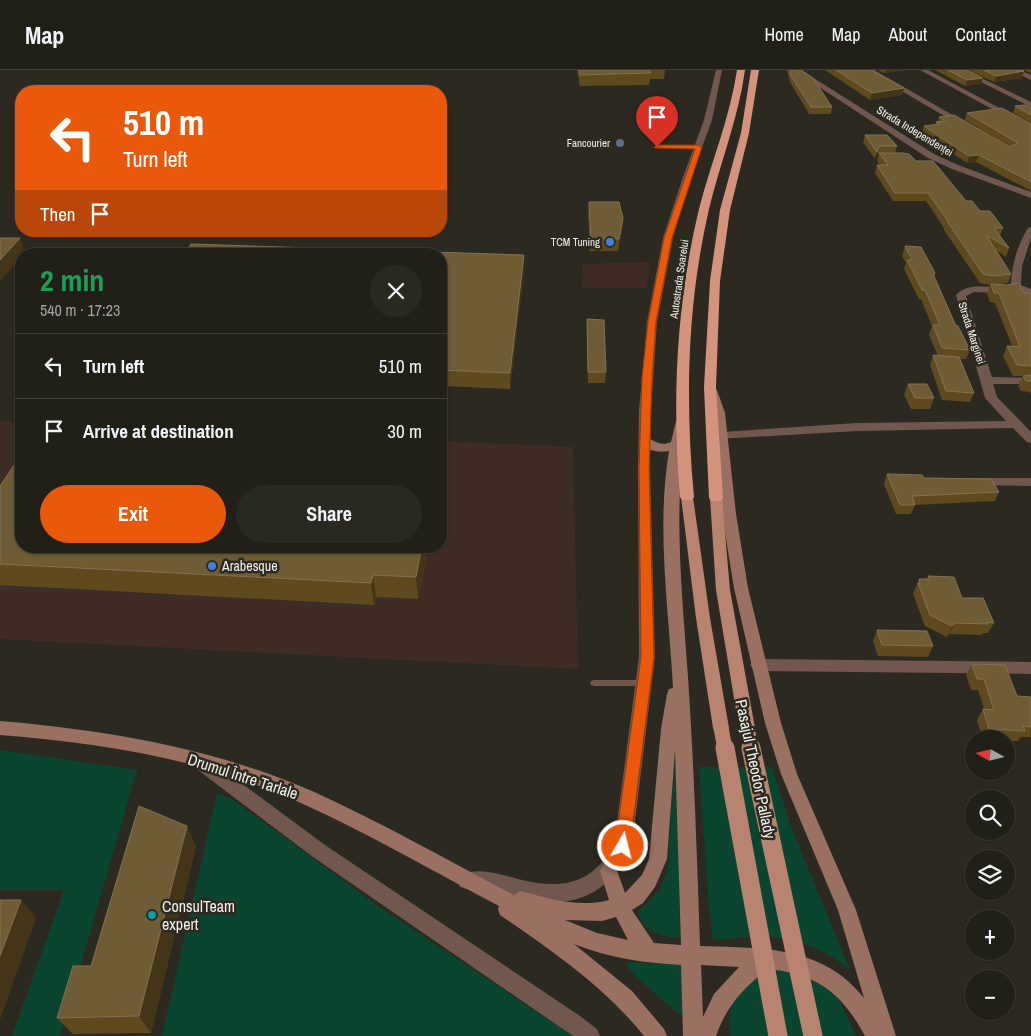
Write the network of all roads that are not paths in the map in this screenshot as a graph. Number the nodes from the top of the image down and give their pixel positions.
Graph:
1 (719, 70) edge
2 (740, 70) edge
3 (755, 70) edge
4 (796, 70) edge
5 (868, 70) edge
6 (923, 70) edge
7 (960, 70) edge
8 (1014, 70) edge
9 (1031, 78) edge
10 (1031, 105) edge
11 (970, 127) edge
12 (1031, 128) edge
13 (657, 147) dead end
14 (698, 147) junction
15 (916, 156) dead end
16 (931, 156) junction
17 (1031, 195) edge
18 (1031, 230) edge
19 (1016, 286) junction
20 (1031, 293) edge
21 (987, 380) junction
22 (1031, 381) edge
23 (710, 387) junction
24 (682, 416) junction
25 (1016, 424) junction
26 (722, 436) junction
27 (1031, 439) edge
28 (645, 441) junction
29 (677, 444) junction
30 (1031, 482) edge
31 (958, 483) edge
32 (687, 497) joint
33 (716, 498) joint
34 (758, 665) junction
35 (1031, 668) edge
36 (680, 677) junction
37 (594, 682) dead end
38 (645, 683) junction
39 (0, 728) edge
40 (196, 760) junction
41 (608, 871) junction
42 (467, 881) junction
43 (620, 907) junction
44 (649, 952) junction
45 (691, 954) junction
46 (766, 959) junction
47 (590, 1036) edge
48 (657, 1036) edge
49 (693, 1036) edge
50 (706, 1036) edge
51 (778, 1036) edge
52 (813, 1036) edge
53 (876, 1036) edge
54 (886, 1036) edge

1 - 14 street
2 - 24 highway, Autostrada Soarelui
3 - 23 highway
4 - 16 street, Strada Independenței
5 - 11 street
6 - 12 street
7 - 10 street
8 - 9 street
13 - 14 lane
14 - 28 street
15 - 16 street
16 - 17 street, Strada Independenței
18 - 19 street
19 - 20 street
19 - 21 street, Strada Marginei
21 - 22 street
21 - 25 street, Strada Marginei
23 - 26 main road
23 - 33 highway
24 - 29 main road
24 - 32 highway, Autostrada Soarelui
25 - 26 street
25 - 27 street, Strada Marginei
26 - 34 main road
28 - 29 main road
28 - 38 street
29 - 36 main road
30 - 31 street
32 - 51 main road, Pasajul Theodor Pallady, bridge
33 - 52 main road, Pasajul Theodor Pallady, bridge
34 - 35 street
34 - 54 main road
36 - 43 main road
36 - 45 main road
37 - 38 lane
38 - 41 street
39 - 40 main road, Drumul Între Tarlale
40 - 42 main road, Drumul Între Tarlale
40 - 47 street
41 - 42 street
41 - 43 main road
42 - 43 main road
42 - 44 main road, Drumul Între Tarlale
42 - 48 main road, Drumul Între Tarlale
43 - 44 main road
44 - 45 main road, Drumul Între Tarlale
45 - 46 main road, Drumul Între Tarlale
45 - 49 main road
46 - 50 main road
46 - 53 main road, Drumul Între Tarlale

